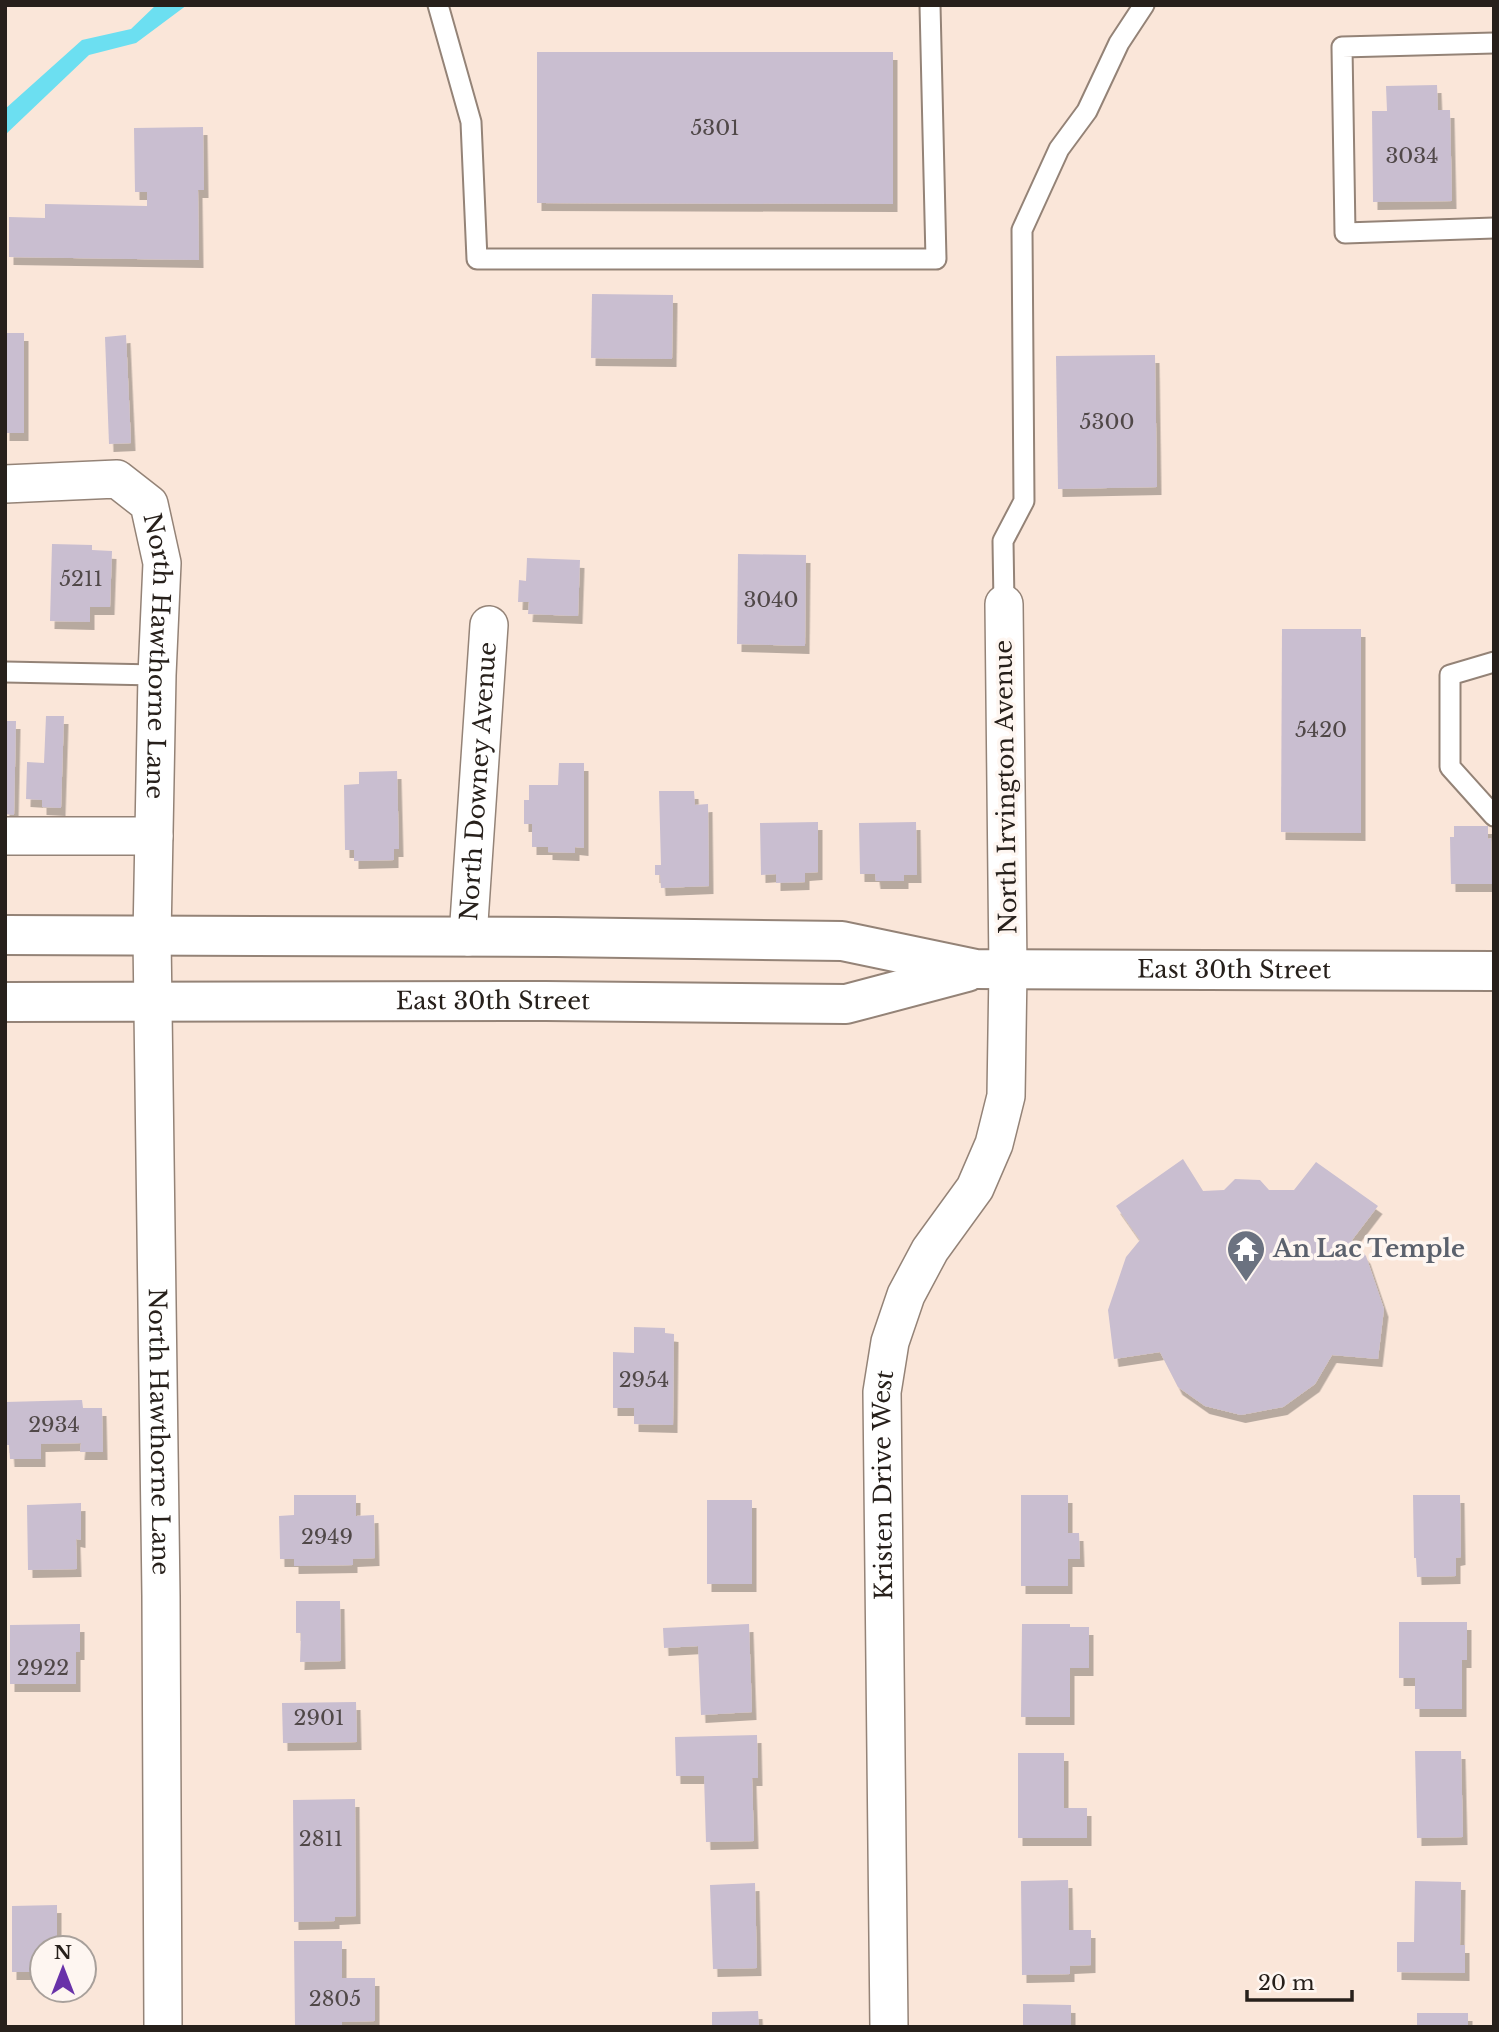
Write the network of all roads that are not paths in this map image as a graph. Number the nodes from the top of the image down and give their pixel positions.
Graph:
1 (439, 5) edge
2 (929, 5) edge
3 (1144, 5) edge
4 (1494, 43) edge
5 (1494, 228) edge
6 (5, 484) edge
7 (1004, 604) joint
8 (489, 625) dead end
9 (1494, 662) edge
10 (5, 672) edge
11 (157, 675) junction
12 (1494, 816) edge
13 (5, 836) edge
14 (154, 836) junction
15 (5, 936) edge
16 (152, 937) junction
17 (468, 937) junction
18 (992, 970) junction
19 (1494, 971) edge
20 (154, 1001) junction
21 (5, 1002) edge
22 (163, 2027) edge
23 (889, 2027) edge

1 - 2 lane
3 - 7 lane
4 - 5 lane
6 - 11 street, North Hawthorne Lane
7 - 18 street, North Irvington Avenue
8 - 17 street, North Downey Avenue
9 - 12 lane
10 - 11 lane
11 - 14 street, North Hawthorne Lane
13 - 14 street, North Hawthorne Lane
14 - 16 street, North Hawthorne Lane
15 - 16 main road, East 30th Street
16 - 17 main road, East 30th Street
16 - 20 street, North Hawthorne Lane
17 - 18 main road, East 30th Street
18 - 19 main road, East 30th Street
18 - 20 main road, East 30th Street
18 - 23 street, Kristen Drive West
20 - 21 main road, East 30th Street
20 - 22 street, North Hawthorne Lane

